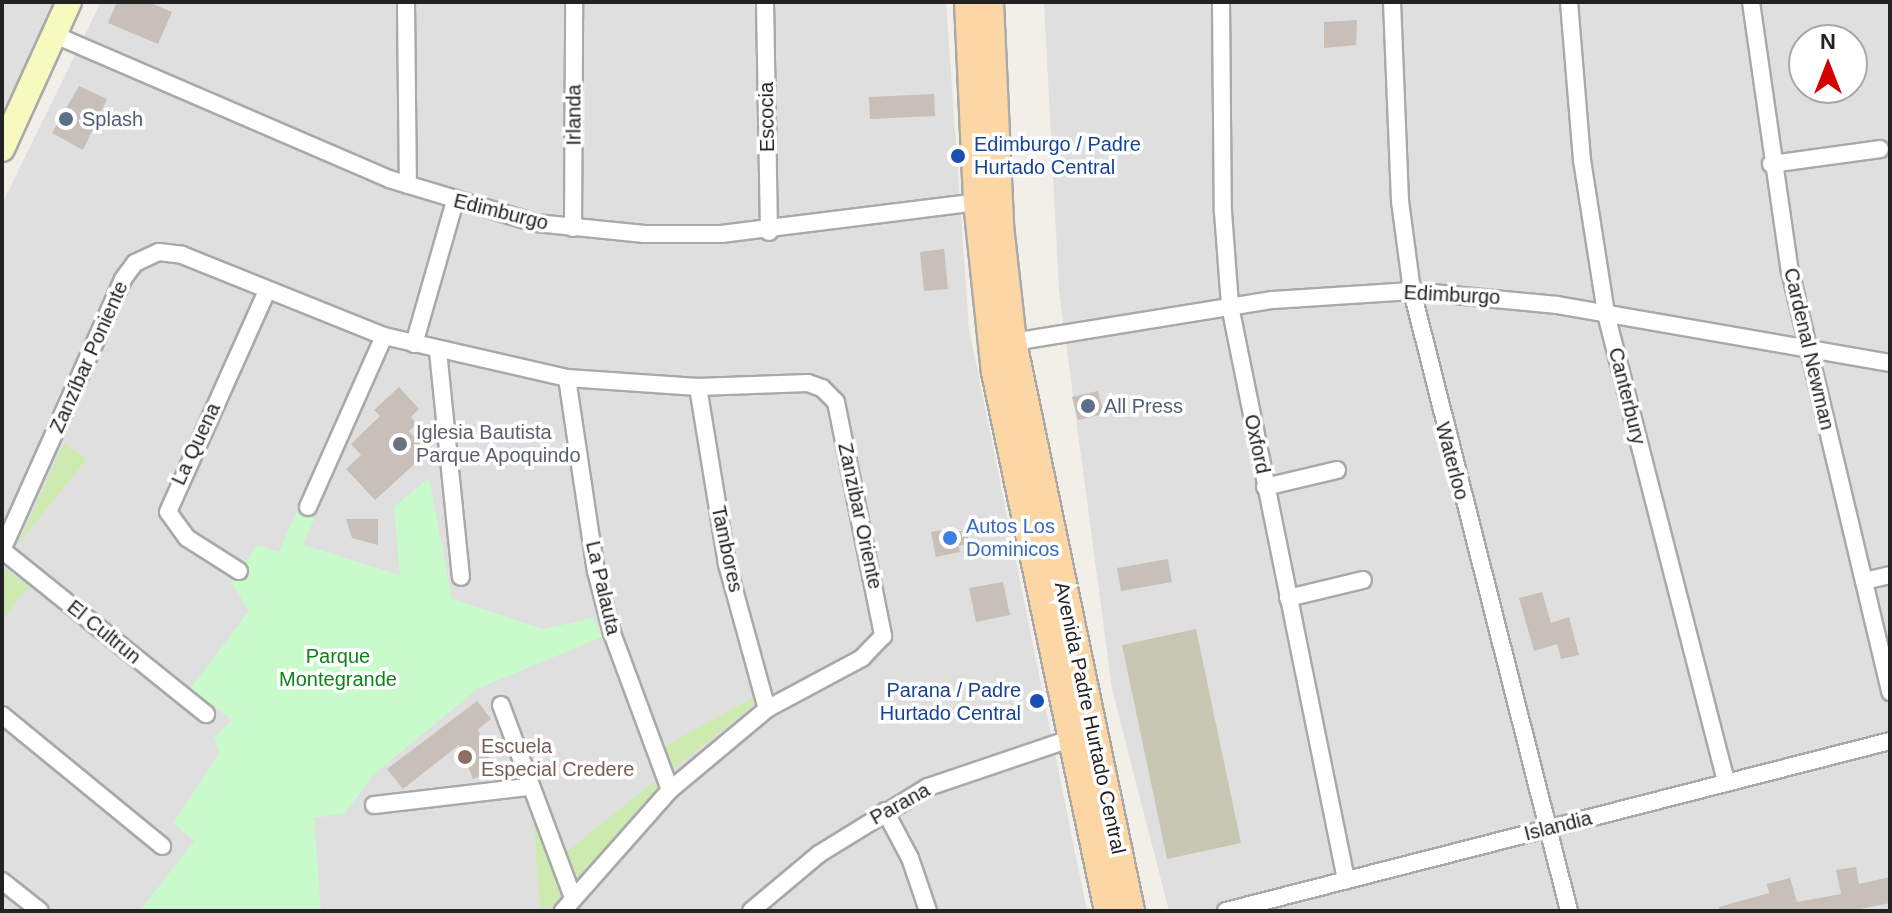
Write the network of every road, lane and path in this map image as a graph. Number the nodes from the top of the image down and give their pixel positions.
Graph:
1 (69, 2) edge
2 (406, 2) edge
3 (574, 2) edge
4 (765, 2) edge
5 (968, 2) edge
6 (990, 2) edge
7 (1221, 2) edge
8 (1392, 2) edge
9 (1569, 2) edge
10 (1751, 2) edge
11 (55, 35) junction
12 (2, 149) edge
13 (1880, 149) dead end
14 (1771, 164) junction
15 (408, 185) junction
16 (455, 201) junction
17 (977, 202) junction
18 (573, 228) junction
19 (769, 232) junction
20 (1412, 291) junction
21 (266, 293) junction
22 (1230, 306) junction
23 (1606, 314) junction
24 (384, 336) junction
25 (1013, 342) junction
26 (414, 344) junction
27 (438, 351) junction
28 (1810, 351) junction
29 (1890, 363) edge
30 (567, 378) junction
31 (698, 387) junction
32 (1337, 470) dead end
33 (1265, 487) junction
34 (308, 507) dead end
35 (2, 550) edge
36 (239, 571) dead end
37 (1890, 575) edge
38 (461, 577) dead end
39 (1363, 580) dead end
40 (1864, 581) junction
41 (1288, 598) junction
42 (1890, 692) edge
43 (501, 705) dead end
44 (767, 709) junction
45 (206, 714) dead end
46 (2, 715) edge
47 (1070, 739) junction
48 (1890, 741) edge
49 (1726, 783) junction
50 (528, 787) junction
51 (670, 790) junction
52 (374, 805) dead end
53 (885, 811) junction
54 (1548, 828) junction
55 (162, 846) dead end
56 (1346, 880) junction
57 (2, 881) edge
58 (568, 904) edge
59 (40, 911) edge
60 (751, 911) edge
61 (928, 911) edge
62 (1108, 911) edge
63 (1131, 911) edge
64 (1226, 911) edge
65 (1569, 911) edge

1 - 11 main road
2 - 15 street
3 - 18 street, Irlanda
4 - 19 street, Escocia
5 - 17 main road, Avenida Padre Hurtado Central
6 - 25 main road, Avenida Padre Hurtado Central
7 - 22 street, Oxford
8 - 20 street, Waterloo
9 - 23 street, Canterbury
10 - 14 street, Cardenal Newman
11 - 12 main road
11 - 15 street, Edimburgo
13 - 14 street
14 - 28 street, Cardenal Newman
15 - 16 street, Edimburgo
16 - 18 street, Edimburgo
16 - 26 street
17 - 19 street, Edimburgo
17 - 47 main road, Avenida Padre Hurtado Central
18 - 19 street, Edimburgo
20 - 22 street, Edimburgo
20 - 23 street, Edimburgo
20 - 54 street, Waterloo
21 - 24 street, Zanzíbar Poniente
21 - 35 street, Zanzíbar Poniente
21 - 36 street, La Quena
22 - 25 street, Edimburgo
22 - 33 street, Oxford
23 - 28 street, Edimburgo
23 - 49 street, Canterbury
24 - 26 street, Zanzíbar Poniente
24 - 34 street
25 - 63 main road, Avenida Padre Hurtado Central
26 - 27 street, Zanzibar Oriente
27 - 30 street, Zanzibar Oriente
27 - 38 street
28 - 29 street, Edimburgo
28 - 40 street, Cardenal Newman
30 - 31 street, Zanzibar Oriente
30 - 51 street, La Palauta
31 - 44 street, Tambores
31 - 44 street, Zanzibar Oriente
32 - 33 street
33 - 41 street, Oxford
35 - 45 street, El Cultrun
37 - 40 street
39 - 41 street
40 - 42 street, Cardenal Newman
41 - 56 street, Oxford
43 - 50 street
44 - 51 street, Zanzibar Oriente
46 - 55 street
47 - 53 street, Parana
47 - 62 main road, Avenida Padre Hurtado Central
48 - 49 street, Islandia
49 - 54 street, Islandia
50 - 52 street
50 - 58 street
51 - 58 street, Zanzibar Oriente
53 - 60 street, Parana
53 - 61 street
54 - 56 street, Islandia
54 - 65 street, Waterloo
56 - 64 street, Islandia
57 - 59 street

